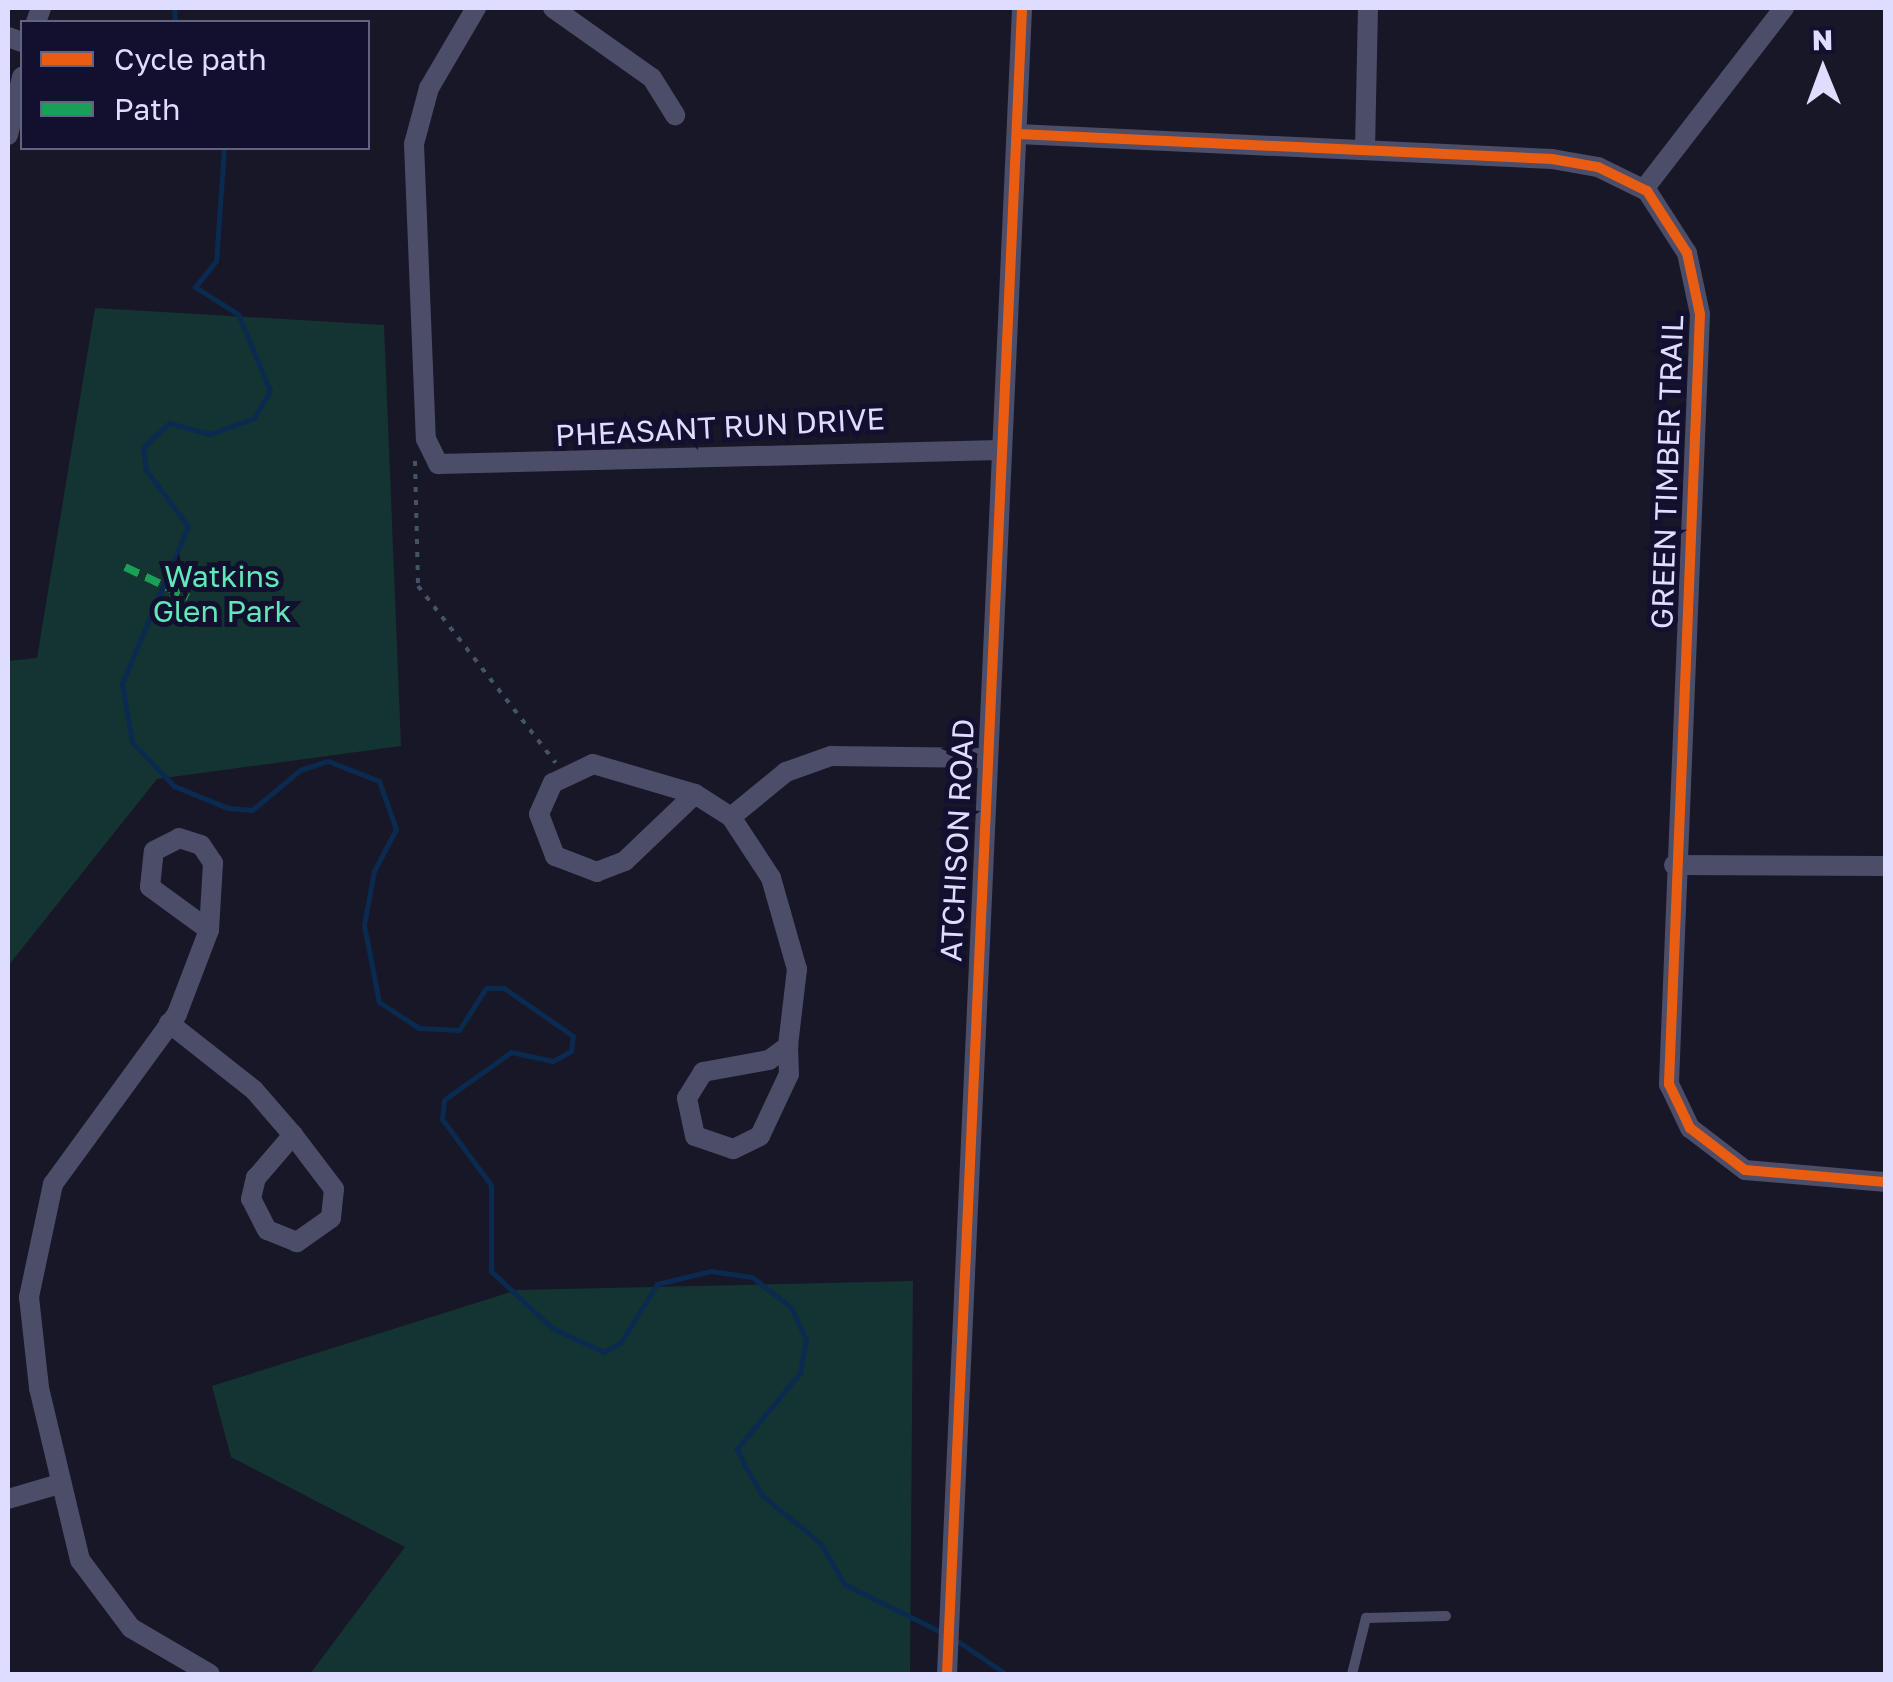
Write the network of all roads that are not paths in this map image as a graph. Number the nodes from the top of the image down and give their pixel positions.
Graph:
1 (476, 8) edge
2 (553, 8) edge
3 (1022, 8) edge
4 (1368, 8) edge
5 (1784, 8) edge
6 (20, 85) edge
7 (674, 115) dead end
8 (1018, 134) junction
9 (8, 135) edge
10 (1365, 150) junction
11 (1644, 189) junction
12 (1000, 450) junction
13 (986, 758) junction
14 (695, 794) junction
15 (731, 817) junction
16 (1674, 865) junction
17 (1886, 866) edge
18 (210, 930) junction
19 (169, 1023) junction
20 (788, 1046) junction
21 (292, 1135) junction
22 (1886, 1182) edge
23 (58, 1484) junction
24 (8, 1499) edge
25 (1446, 1616) dead end
26 (210, 1674) edge
27 (947, 1674) edge
28 (1352, 1674) edge

1 - 12 street, PHEASANT RUN DRIVE
2 - 7 street
3 - 8 street, ATCHISON ROAD
4 - 10 street
5 - 11 street
6 - 9 street
8 - 10 street
8 - 12 street, ATCHISON ROAD
10 - 11 street
11 - 16 street, GREEN TIMBER TRAIL
12 - 13 street, ATCHISON ROAD
13 - 15 street
13 - 27 street, ATCHISON ROAD
14 - 14 street
14 - 15 street
15 - 20 street
16 - 17 street
16 - 22 street, GREEN TIMBER TRAIL
18 - 18 street
18 - 19 street
19 - 21 street
19 - 23 street
20 - 20 street
21 - 21 street
23 - 24 street
23 - 26 street
25 - 28 lane

